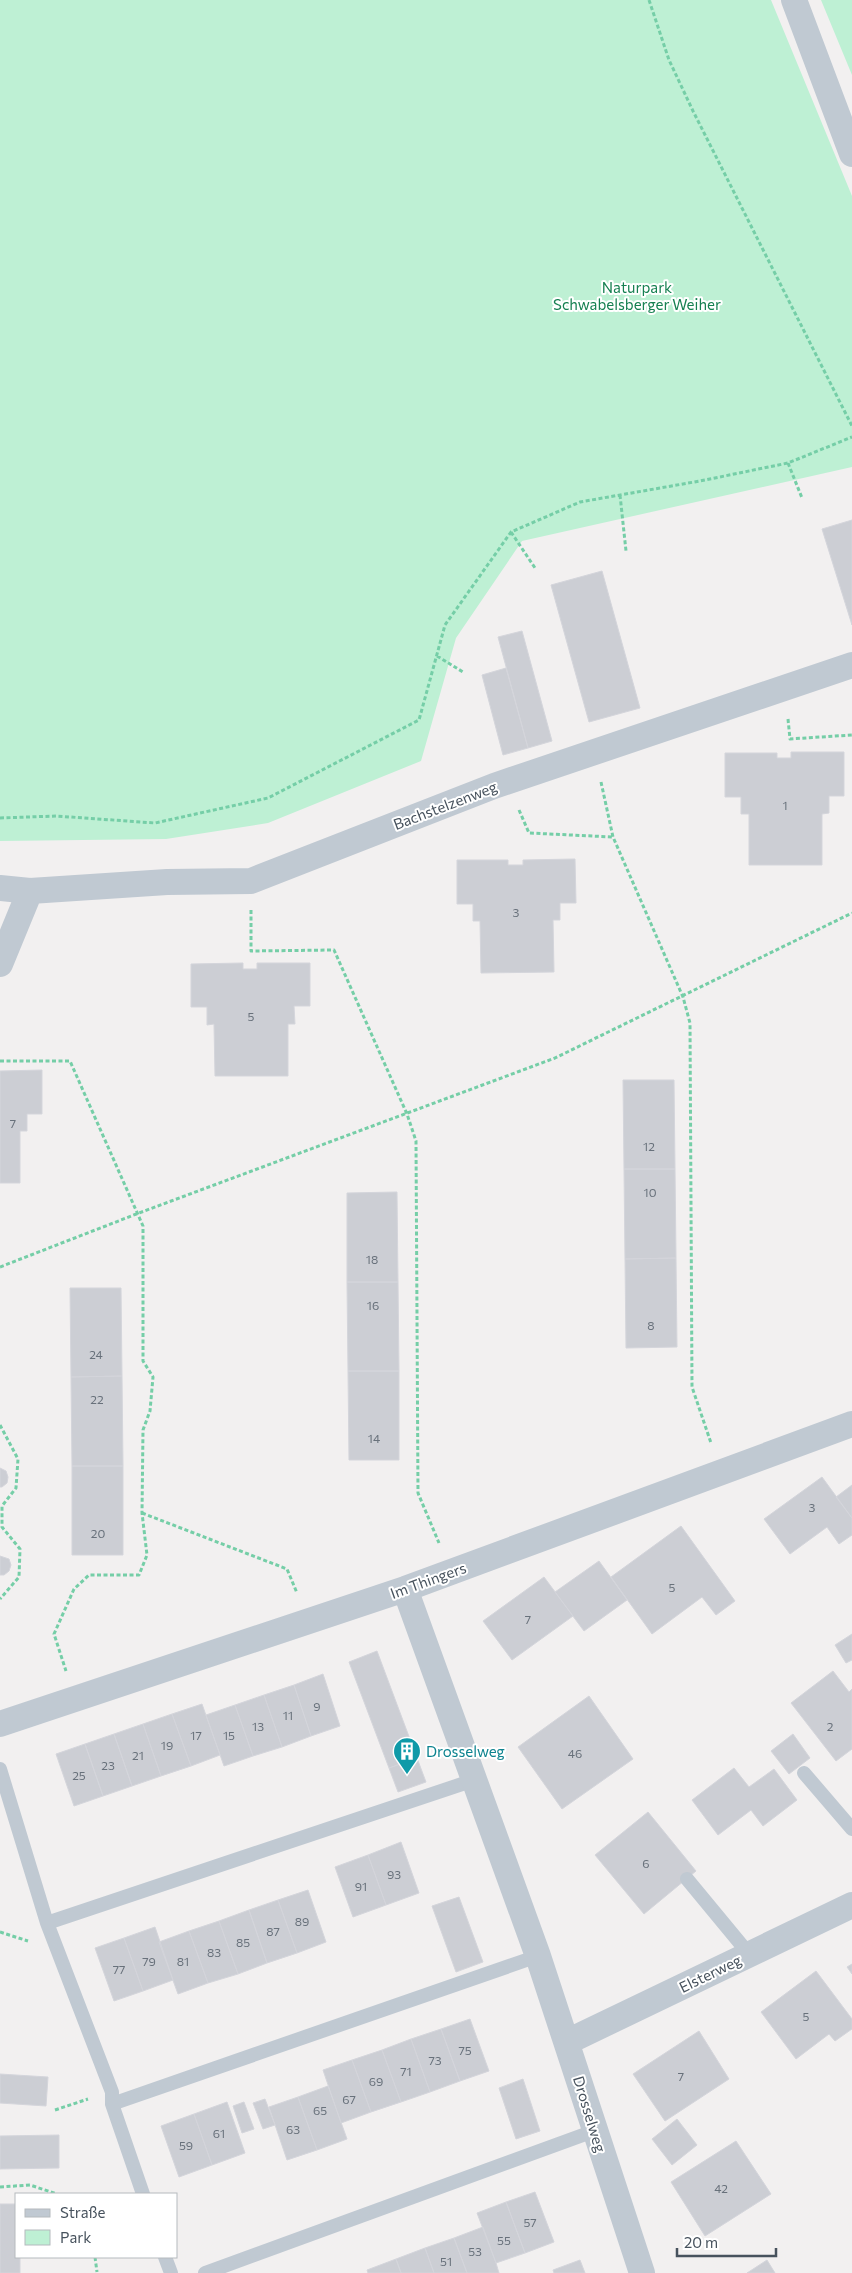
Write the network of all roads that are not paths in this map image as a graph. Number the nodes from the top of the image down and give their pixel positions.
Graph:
1 (794, 0) edge
2 (852, 154) edge
3 (852, 665) edge
4 (0, 888) edge
5 (30, 891) junction
6 (0, 964) edge
7 (852, 1424) edge
8 (405, 1588) junction
9 (0, 1724) edge
10 (0, 1769) edge
11 (804, 1773) dead end
12 (474, 1780) junction
13 (852, 1829) edge
14 (687, 1879) dead end
15 (852, 1905) edge
16 (47, 1923) junction
17 (749, 1954) junction
18 (538, 1956) junction
19 (567, 2042) junction
20 (112, 2098) junction
21 (594, 2131) junction
22 (144, 2193) edge
23 (165, 2258) edge
24 (171, 2273) edge
25 (205, 2273) edge
26 (642, 2273) edge

1 - 2 street
3 - 5 street, Bachstelzenweg
4 - 5 street, Bachstelzenweg
5 - 6 street
7 - 8 street, Im Thingers
8 - 9 street, Im Thingers
8 - 12 street, Drosselweg
10 - 16 lane
11 - 13 lane
12 - 16 lane
12 - 18 street, Drosselweg
14 - 17 lane
15 - 17 street, Elsterweg
16 - 20 lane
17 - 19 street, Elsterweg
18 - 19 street, Drosselweg
18 - 20 lane
19 - 21 street, Drosselweg
20 - 22 lane
21 - 25 lane
21 - 26 street, Drosselweg
23 - 24 lane

